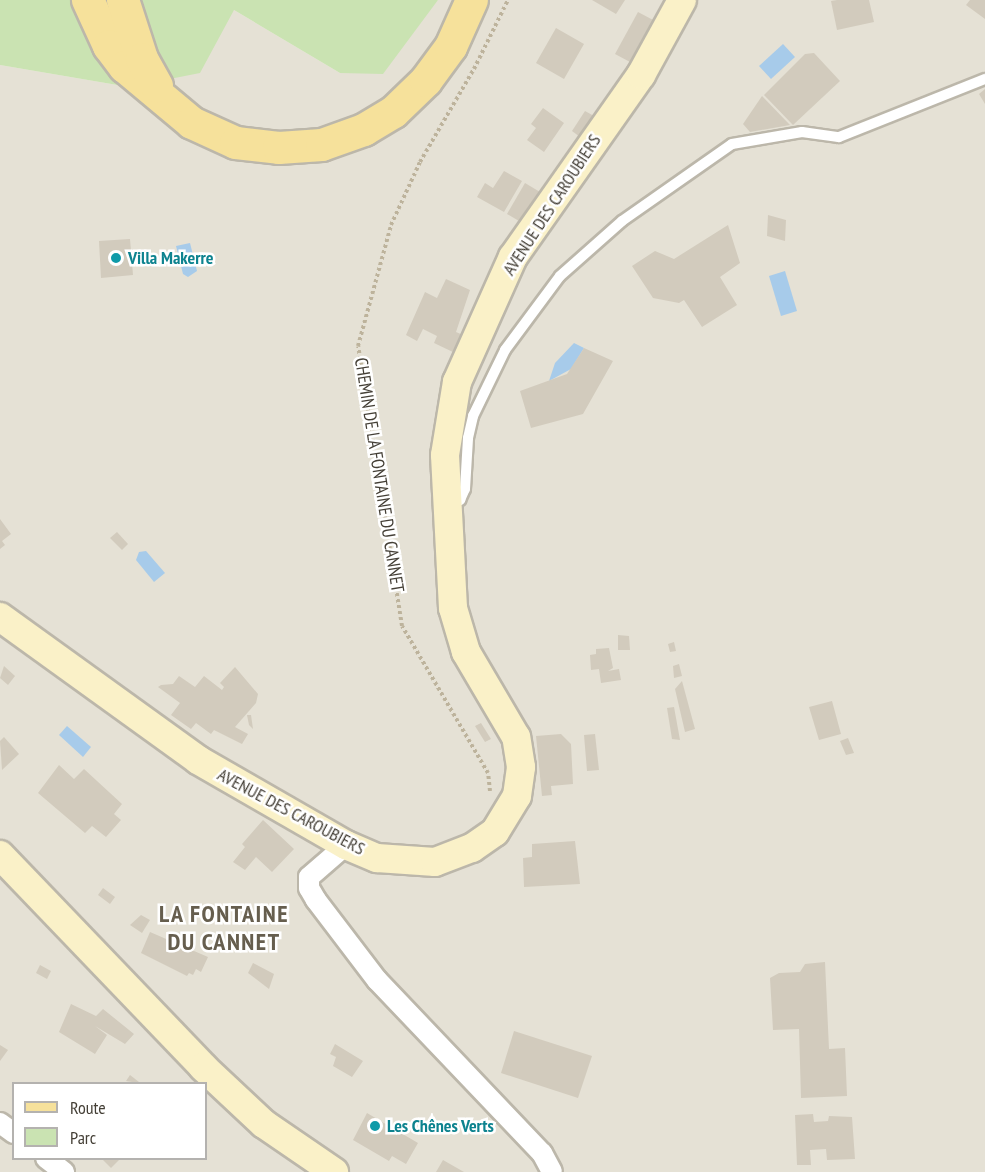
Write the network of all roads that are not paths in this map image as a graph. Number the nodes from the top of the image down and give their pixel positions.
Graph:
1 (88, 0) edge
2 (123, 0) edge
3 (472, 0) edge
4 (682, 0) edge
5 (985, 79) edge
6 (163, 98) junction
7 (446, 505) junction
8 (0, 617) edge
9 (346, 845) junction
10 (0, 855) edge
11 (49, 1160) edge
12 (64, 1172) edge
13 (334, 1172) edge
14 (552, 1172) edge

1 - 6 main road
2 - 6 main road
3 - 6 main road
4 - 7 street, AVENUE DES CAROUBIERS
5 - 7 lane
7 - 9 street, AVENUE DES CAROUBIERS
8 - 9 street, AVENUE DES CAROUBIERS
9 - 14 street
10 - 13 street
11 - 12 street

